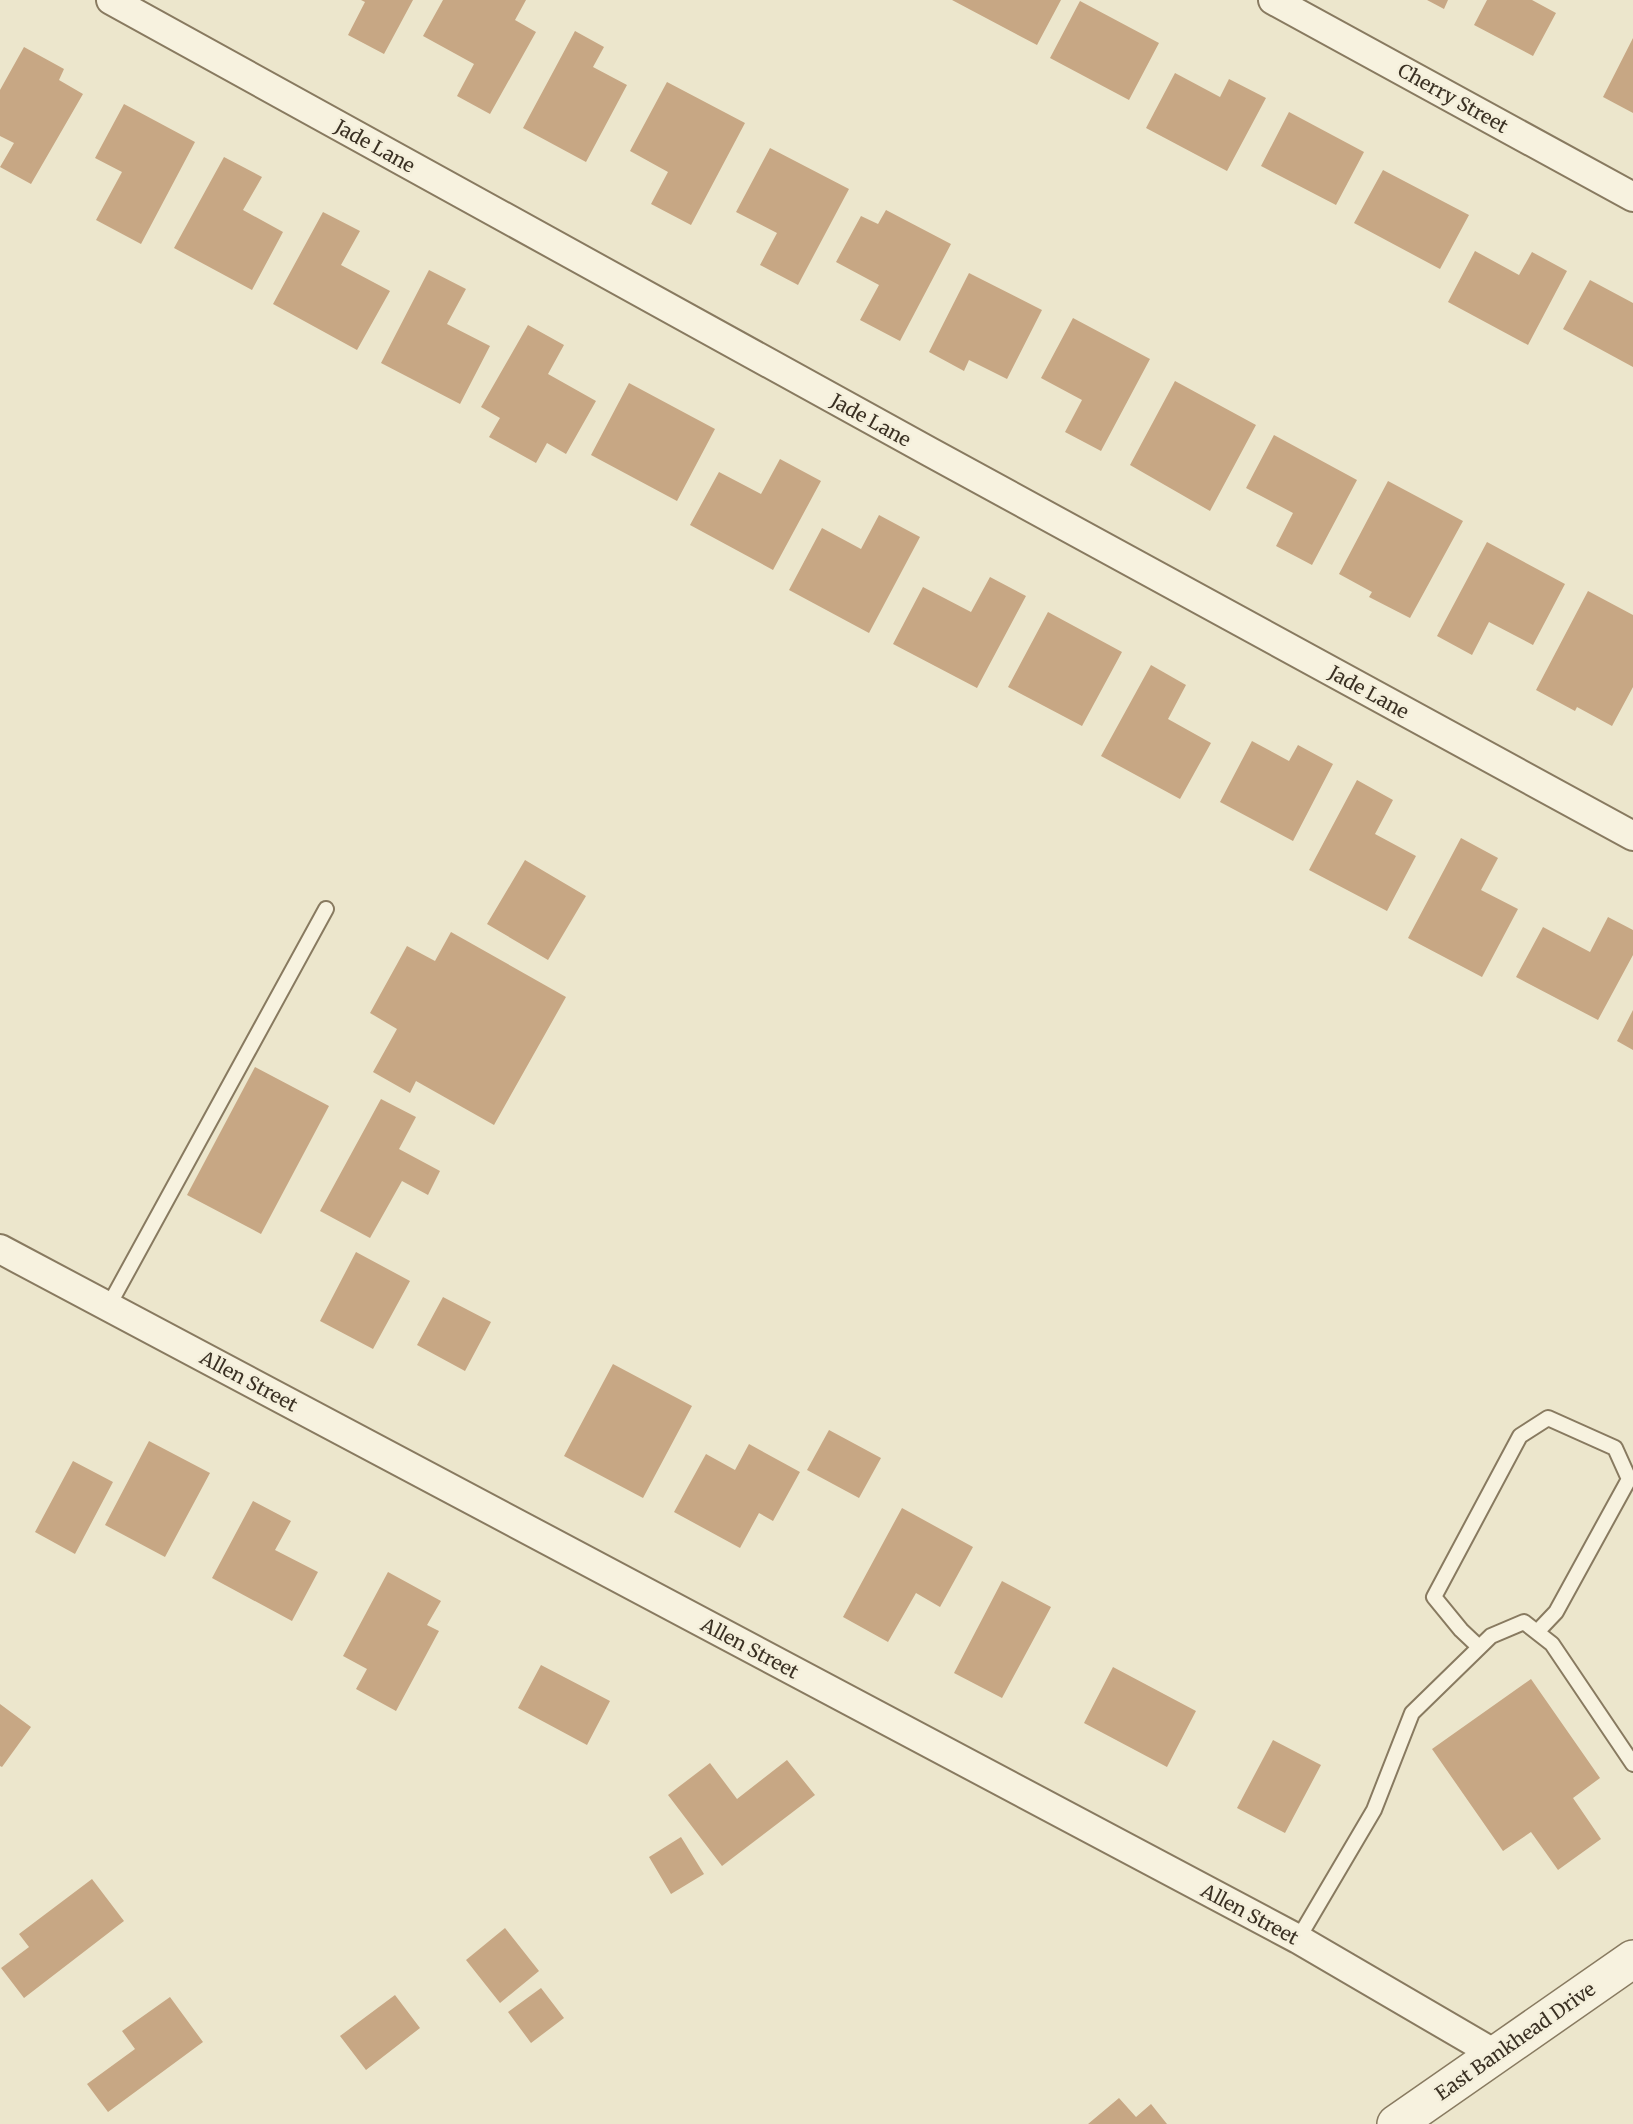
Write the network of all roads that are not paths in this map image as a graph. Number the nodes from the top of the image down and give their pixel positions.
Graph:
1 (111, 0) edge
2 (1273, 0) edge
3 (1633, 197) edge
4 (1632, 834) edge
5 (326, 909) dead end
6 (0, 1249) edge
7 (108, 1307) junction
8 (1537, 1632) junction
9 (1479, 1647) junction
10 (1633, 1764) edge
11 (1298, 1939) junction
12 (1633, 1959) edge
13 (1495, 2054) junction
14 (1396, 2124) edge

1 - 4 street, Jade Lane
2 - 3 street, Cherry Street
5 - 7 lane
6 - 7 street, Allen Street
7 - 11 street, Allen Street
8 - 9 lane
8 - 9 lane
8 - 10 lane
9 - 11 lane
11 - 13 street, Allen Street
12 - 13 street, East Bankhead Drive
13 - 14 street, East Bankhead Drive

